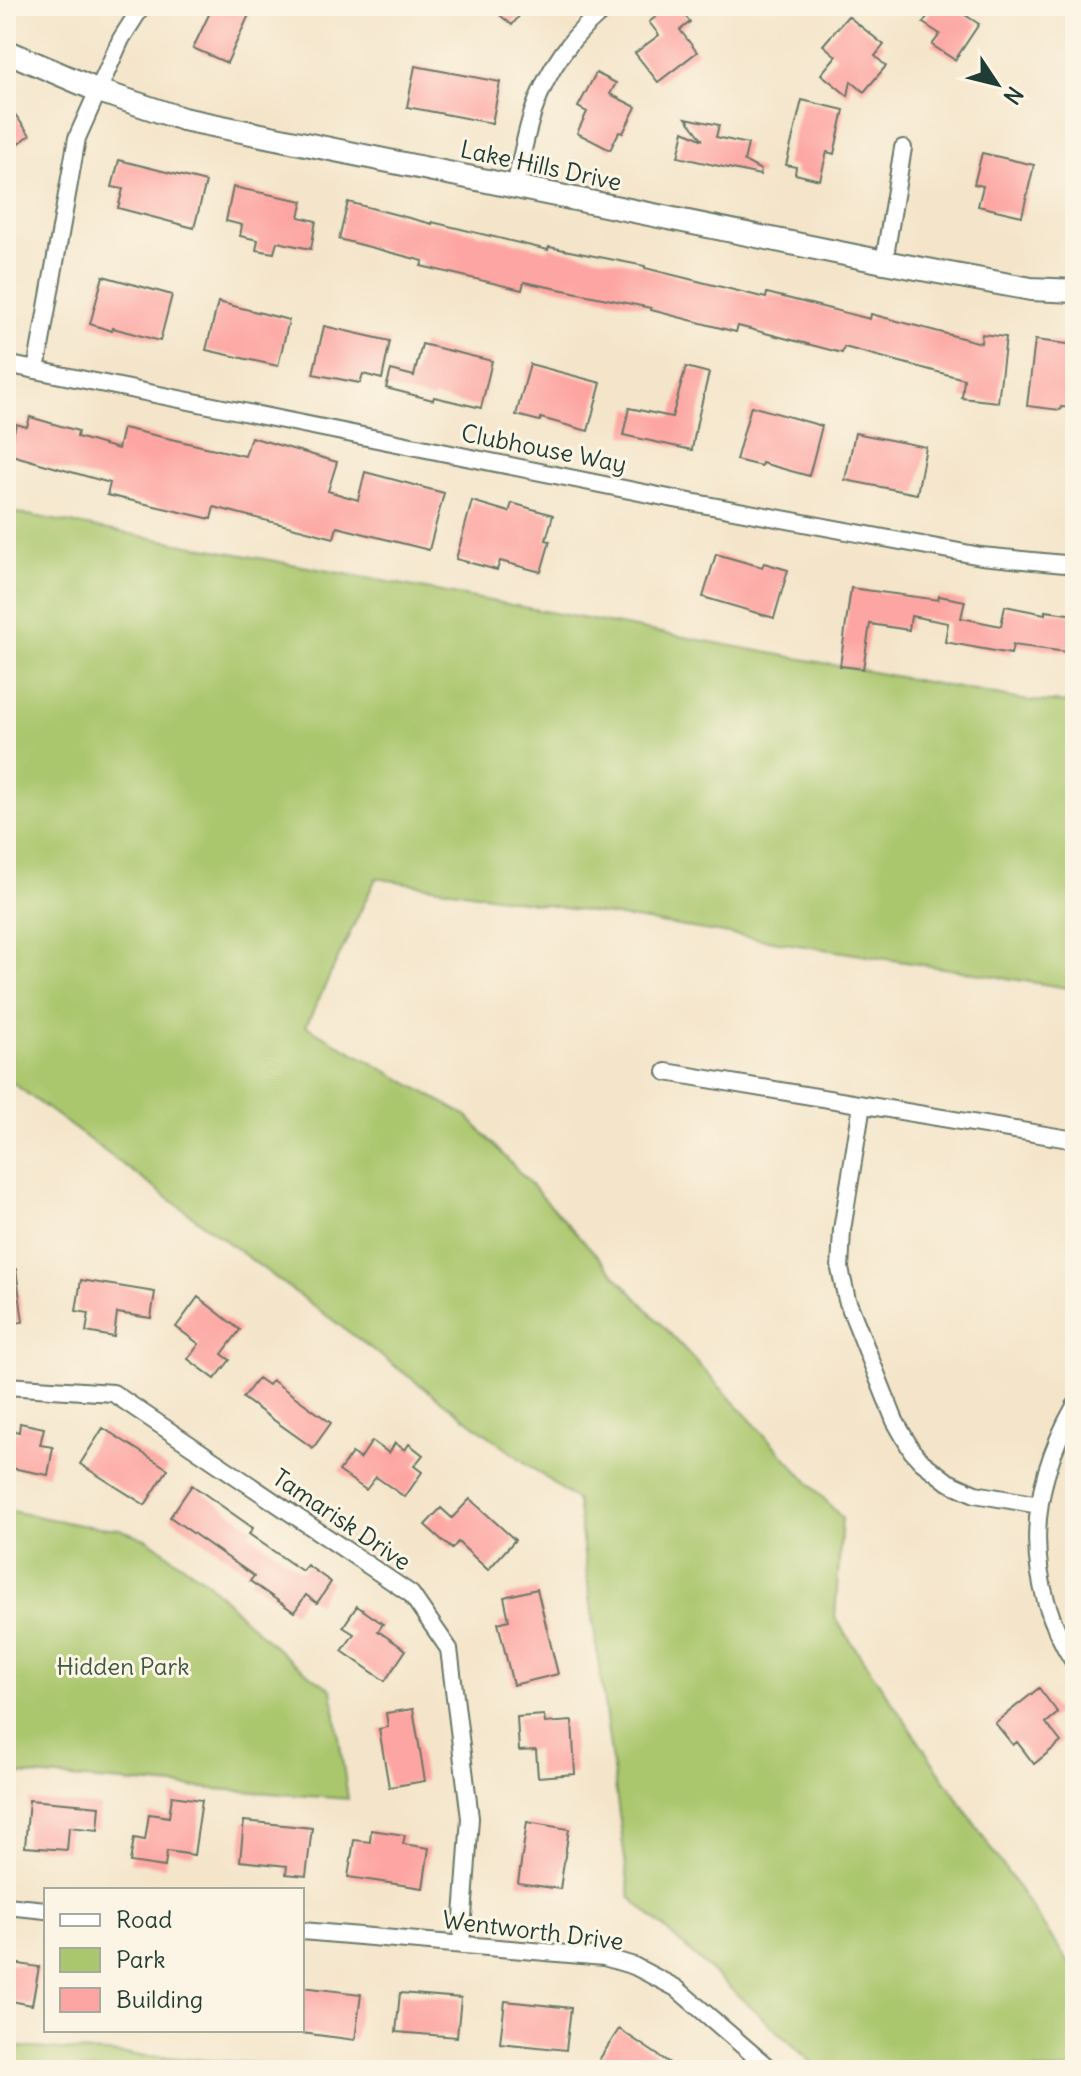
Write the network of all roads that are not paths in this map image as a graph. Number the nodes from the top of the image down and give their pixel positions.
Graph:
1 (142, 6) edge
2 (609, 6) edge
3 (6, 51) edge
4 (99, 91) junction
5 (903, 148) dead end
6 (515, 186) junction
7 (884, 262) junction
8 (1075, 291) edge
9 (6, 364) edge
10 (36, 370) junction
11 (1075, 565) edge
12 (666, 1072) dead end
13 (862, 1105) junction
14 (1075, 1140) edge
15 (6, 1386) edge
16 (1075, 1406) edge
17 (1039, 1505) junction
18 (1075, 1664) edge
19 (6, 1906) edge
20 (44, 1910) edge
21 (304, 1931) edge
22 (461, 1945) junction
23 (771, 2070) edge

1 - 4 street
2 - 6 street
3 - 4 street, Lake Hills Drive
4 - 6 street, Lake Hills Drive
4 - 10 street
5 - 7 street
6 - 7 street, Lake Hills Drive
7 - 8 street, Lake Hills Drive
9 - 10 street, Clubhouse Way
10 - 11 street, Clubhouse Way
12 - 13 street
13 - 14 street
13 - 17 street
15 - 22 street, Tamarisk Drive
16 - 17 street
17 - 18 street
19 - 20 street
21 - 22 street, Wentworth Drive
22 - 23 street, Wentworth Drive

